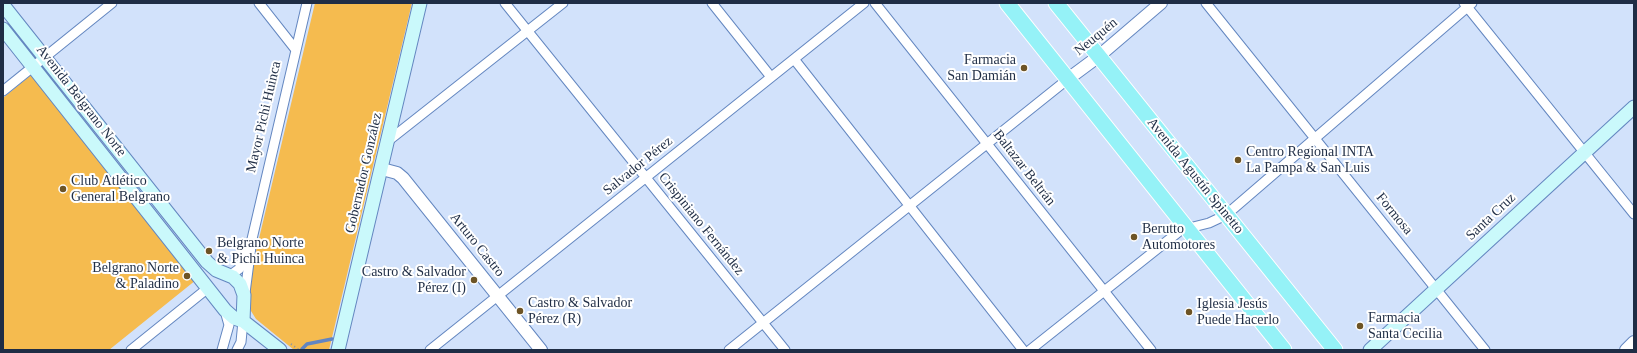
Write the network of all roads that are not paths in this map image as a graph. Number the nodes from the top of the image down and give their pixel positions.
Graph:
1 (112, 3) edge
2 (259, 3) edge
3 (307, 3) edge
4 (420, 3) edge
5 (505, 3) edge
6 (563, 3) edge
7 (712, 3) edge
8 (864, 3) edge
9 (875, 3) edge
10 (1007, 3) edge
11 (1056, 3) edge
12 (1160, 3) edge
13 (1206, 3) edge
14 (1468, 4) edge
15 (3, 5) edge
16 (3, 29) edge
17 (528, 31) junction
18 (296, 50) junction
19 (1098, 56) junction
20 (45, 57) junction
21 (794, 59) junction
22 (33, 66) junction
23 (771, 77) junction
24 (1068, 79) junction
25 (3, 91) edge
26 (1634, 107) edge
27 (1314, 138) junction
28 (388, 141) junction
29 (987, 144) junction
30 (1584, 152) junction
31 (382, 168) junction
32 (646, 178) junction
33 (910, 206) junction
34 (1634, 214) edge
35 (1226, 215) junction
36 (1186, 228) junction
37 (252, 239) junction
38 (223, 273) junction
39 (208, 288) junction
40 (1436, 289) junction
41 (1104, 291) junction
42 (498, 296) junction
43 (245, 298) junction
44 (225, 310) junction
45 (243, 321) junction
46 (763, 323) junction
47 (1634, 342) edge
48 (131, 350) edge
49 (222, 350) edge
50 (237, 350) edge
51 (280, 350) edge
52 (338, 350) edge
53 (430, 350) edge
54 (541, 350) edge
55 (729, 350) edge
56 (784, 350) edge
57 (1023, 350) edge
58 (1030, 350) edge
59 (1151, 350) edge
60 (1284, 350) edge
61 (1335, 350) edge
62 (1370, 350) edge
63 (1485, 350) edge
64 (1626, 350) edge

1 - 20 street
2 - 18 street
3 - 18 street, Mayor Pichi Huinca
4 - 28 main road, Gobernador González
5 - 17 street, Crispiniano Fernández
6 - 17 street
7 - 23 street
8 - 21 street, Salvador Pérez
9 - 29 street, Baltazar Beltrán
10 - 24 main road
11 - 19 main road, Avenida Agustín Spinetto
12 - 19 street, Neuquén
13 - 27 street, Formosa
14 - 27 street
14 - 30 street
15 - 20 main road, Avenida Belgrano Norte
16 - 22 main road, Avenida Belgrano Norte
17 - 28 street
17 - 32 street, Crispiniano Fernández
18 - 37 street, Mayor Pichi Huinca
19 - 24 street, Neuquén
19 - 35 main road, Avenida Agustín Spinetto
20 - 22 street
20 - 38 main road, Avenida Belgrano Norte
21 - 23 street, Salvador Pérez
21 - 33 street
22 - 25 street
22 - 39 main road, Avenida Belgrano Norte
23 - 32 street, Salvador Pérez
24 - 29 street
24 - 36 main road
26 - 30 main road, Santa Cruz
27 - 35 street
27 - 40 street, Formosa
28 - 31 main road, Gobernador González
29 - 33 street
29 - 41 street, Baltazar Beltrán
30 - 34 street
30 - 40 main road, Santa Cruz
31 - 42 street, Arturo Castro
31 - 52 main road, Gobernador González
32 - 42 street, Salvador Pérez
32 - 46 street, Crispiniano Fernández
33 - 46 street
33 - 57 street
35 - 36 street
35 - 61 main road, Avenida Agustín Spinetto
36 - 41 street
36 - 60 main road
37 - 38 street, Mayor Pichi Huinca
37 - 43 street, Mayor Pichi Huinca
38 - 39 main road
38 - 43 main road, Avenida Belgrano Norte
39 - 44 main road, Avenida Belgrano Norte
39 - 48 street
40 - 62 main road, Santa Cruz
40 - 63 street, Formosa
41 - 58 street
41 - 59 street, Baltazar Beltrán
42 - 53 street, Salvador Pérez
42 - 54 street, Arturo Castro
43 - 45 main road, Mayor Pichi Huinca
44 - 45 main road, Avenida Belgrano Norte
44 - 49 street
45 - 50 street, Mayor Pichi Huinca
45 - 51 main road, Avenida Belgrano Norte
46 - 55 street
46 - 56 street, Crispiniano Fernández
47 - 64 street

